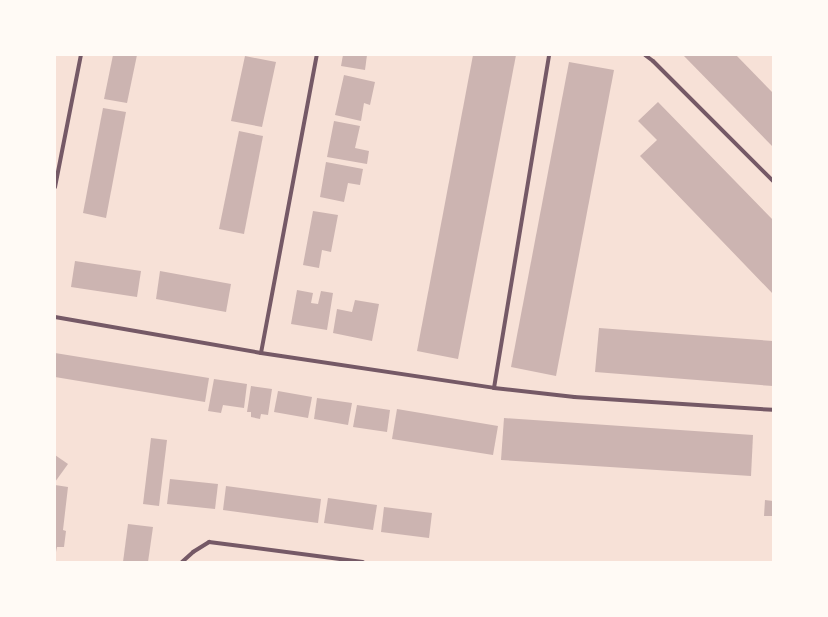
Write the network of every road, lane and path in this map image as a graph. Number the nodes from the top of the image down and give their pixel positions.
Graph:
1 (81, 55) edge
2 (317, 55) edge
3 (549, 55) edge
4 (645, 55) edge
5 (773, 181) edge
6 (55, 187) edge
7 (55, 316) edge
8 (261, 353) junction
9 (494, 388) junction
10 (773, 410) edge
11 (182, 562) edge
12 (363, 562) edge

1 - 6 street
2 - 8 street
3 - 9 street
4 - 5 street
7 - 8 street
8 - 9 street
9 - 10 street
11 - 12 street

